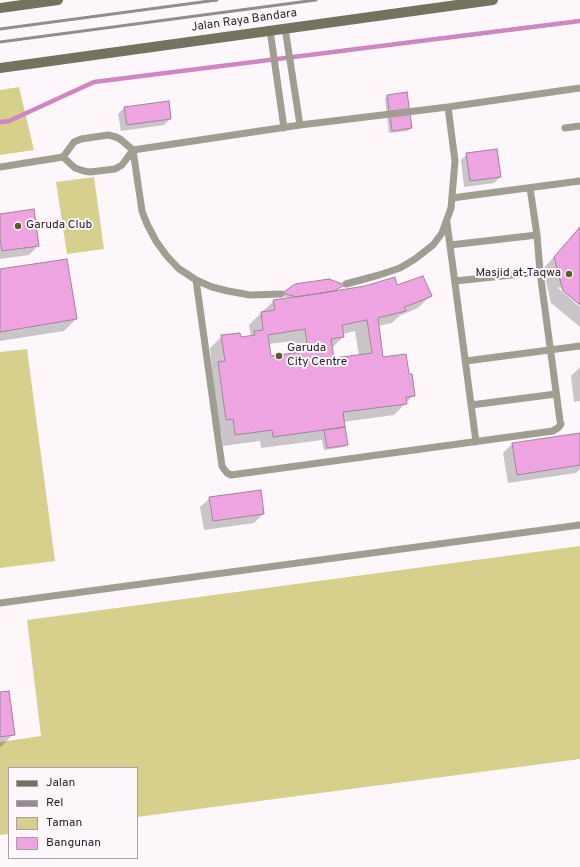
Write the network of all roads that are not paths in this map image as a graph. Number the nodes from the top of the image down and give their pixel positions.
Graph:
1 (58, 0) edge
2 (493, 0) edge
3 (0, 8) edge
4 (285, 28) junction
5 (270, 30) junction
6 (0, 68) edge
7 (580, 88) edge
8 (448, 108) junction
9 (300, 125) junction
10 (580, 126) edge
11 (284, 128) junction
12 (564, 128) dead end
13 (133, 150) junction
14 (63, 157) junction
15 (0, 167) edge
16 (580, 181) edge
17 (530, 188) junction
18 (452, 198) junction
19 (447, 221) junction
20 (537, 235) junction
21 (450, 246) junction
22 (540, 272) junction
23 (196, 280) junction
24 (455, 281) junction
25 (346, 284) dead end
26 (281, 294) dead end
27 (580, 346) edge
28 (551, 350) junction
29 (466, 361) junction
30 (556, 394) junction
31 (471, 405) junction
32 (476, 442) junction
33 (580, 525) edge
34 (0, 603) edge

1 - 3 street
2 - 4 street, Jalan Raya Bandara
4 - 5 street, Jalan Raya Bandara
4 - 9 lane
5 - 6 street, Jalan Raya Bandara
5 - 11 lane
7 - 8 lane
8 - 9 lane
8 - 18 lane
9 - 11 lane
10 - 12 lane
11 - 13 lane
13 - 14 lane
13 - 14 lane
13 - 23 lane
14 - 15 lane
16 - 17 lane
17 - 18 lane
17 - 20 lane
18 - 19 lane
19 - 21 lane
19 - 25 lane
20 - 21 lane
20 - 22 lane
21 - 24 lane
22 - 24 lane
22 - 28 lane
23 - 26 lane
23 - 32 lane
24 - 29 lane
27 - 28 lane
28 - 29 lane
28 - 30 lane
29 - 31 lane
30 - 31 lane
30 - 32 lane
31 - 32 lane
33 - 34 lane

